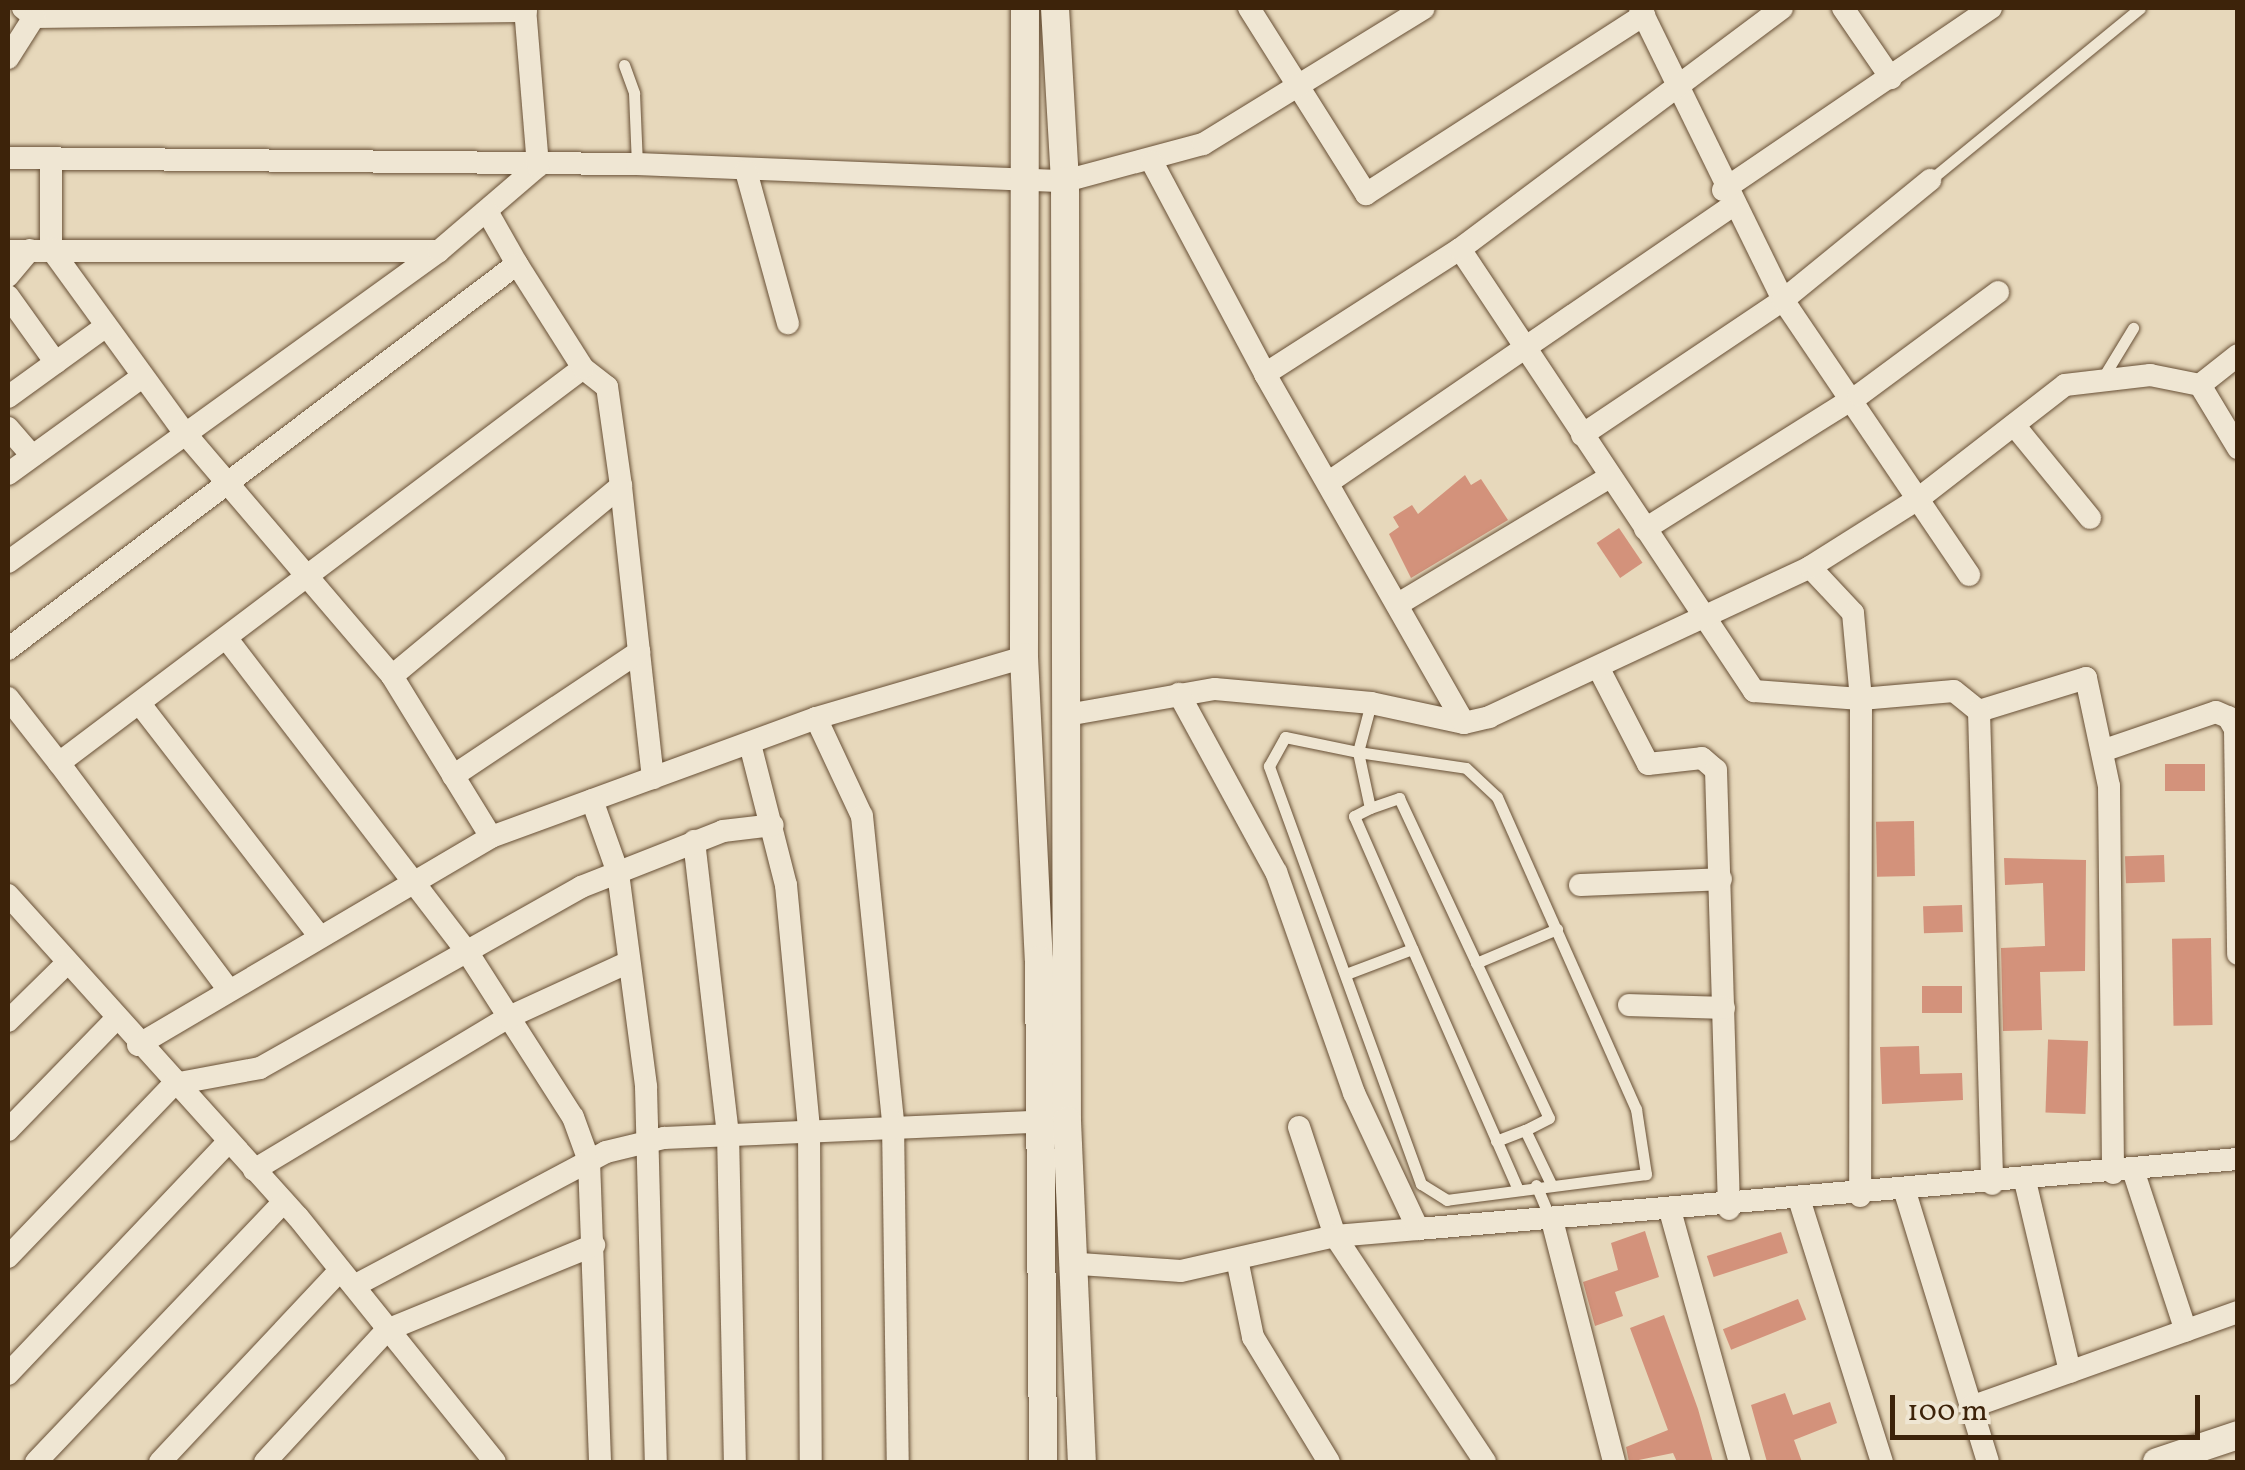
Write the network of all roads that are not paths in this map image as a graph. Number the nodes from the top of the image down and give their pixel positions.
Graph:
1 (1026, 8) edge
2 (1056, 8) edge
3 (1249, 8) edge
4 (1424, 8) edge
5 (1782, 8) edge
6 (1843, 8) edge
7 (1991, 8) edge
8 (2140, 8) edge
9 (525, 9) edge
10 (378, 10) edge
11 (453, 10) edge
12 (225, 11) edge
13 (1642, 11) edge
14 (28, 12) edge
15 (133, 12) edge
16 (8, 58) edge
17 (624, 65) dead end
18 (1891, 78) junction
19 (1297, 91) junction
20 (1678, 91) junction
21 (8, 158) edge
22 (51, 159) junction
23 (1152, 162) junction
24 (637, 164) junction
25 (538, 166) junction
26 (746, 171) junction
27 (1028, 180) junction
28 (1930, 180) joint
29 (1065, 181) junction
30 (1728, 198) junction
31 (488, 214) junction
32 (1460, 249) junction
33 (30, 250) edge
34 (439, 251) junction
35 (517, 264) junction
36 (8, 276) edge
37 (1998, 292) dead end
38 (8, 296) edge
39 (1783, 300) junction
40 (788, 324) dead end
41 (106, 326) junction
42 (2133, 328) dead end
43 (1527, 350) junction
44 (2238, 354) edge
45 (56, 363) junction
46 (583, 368) junction
47 (1265, 374) junction
48 (142, 376) junction
49 (2101, 381) junction
50 (2200, 385) junction
51 (8, 397) edge
52 (1852, 400) junction
53 (2014, 425) junction
54 (8, 428) edge
55 (183, 432) junction
56 (1582, 435) junction
57 (2238, 448) edge
58 (32, 456) junction
59 (8, 474) edge
60 (1610, 476) junction
61 (231, 481) junction
62 (1329, 482) junction
63 (621, 486) junction
64 (1918, 499) junction
65 (2090, 518) dead end
66 (1644, 529) junction
67 (8, 562) edge
68 (1810, 567) junction
69 (310, 572) junction
70 (1969, 575) dead end
71 (1400, 602) junction
72 (1704, 618) junction
73 (227, 639) junction
74 (8, 649) edge
75 (639, 652) junction
76 (1024, 657) junction
77 (1598, 667) junction
78 (392, 676) junction
79 (1179, 694) junction
80 (8, 698) edge
81 (1861, 698) junction
82 (1371, 702) junction
83 (140, 704) junction
84 (1978, 711) junction
85 (1068, 715) junction
86 (816, 718) junction
87 (1464, 724) junction
88 (750, 744) junction
89 (1358, 752) junction
90 (2102, 752) junction
91 (59, 763) junction
92 (454, 776) junction
93 (653, 778) junction
94 (592, 800) junction
95 (1370, 808) junction
96 (773, 826) junction
97 (491, 837) junction
98 (694, 841) junction
99 (618, 873) junction
100 (1721, 880) junction
101 (412, 883) junction
102 (1580, 885) dead end
103 (8, 897) edge
104 (1557, 929) junction
105 (320, 937) junction
106 (466, 950) junction
107 (1412, 950) junction
108 (2238, 954) edge
109 (629, 962) junction
110 (1476, 963) junction
111 (64, 966) junction
112 (1346, 974) junction
113 (230, 990) junction
114 (1629, 1005) dead end
115 (1724, 1008) junction
116 (508, 1018) junction
117 (115, 1020) junction
118 (8, 1021) edge
119 (138, 1044) junction
120 (174, 1084) junction
121 (1036, 1120) junction
122 (1067, 1121) junction
123 (893, 1122) junction
124 (1299, 1127) dead end
125 (809, 1128) junction
126 (8, 1130) edge
127 (1525, 1130) junction
128 (728, 1133) junction
129 (650, 1141) junction
130 (1496, 1141) junction
131 (228, 1142) junction
132 (2238, 1159) edge
133 (589, 1161) junction
134 (254, 1170) junction
135 (2123, 1172) junction
136 (2025, 1181) junction
137 (1551, 1184) junction
138 (1992, 1184) junction
139 (1536, 1185) junction
140 (1517, 1188) junction
141 (1905, 1192) junction
142 (1860, 1196) junction
143 (284, 1202) junction
144 (1800, 1202) junction
145 (1729, 1208) junction
146 (1670, 1214) junction
147 (1552, 1224) junction
148 (1418, 1230) junction
149 (1335, 1236) junction
150 (594, 1244) junction
151 (8, 1258) edge
152 (1080, 1264) junction
153 (1238, 1264) junction
154 (347, 1278) junction
155 (2238, 1312) edge
156 (388, 1330) junction
157 (2186, 1331) junction
158 (2070, 1372) junction
159 (8, 1374) edge
160 (1971, 1407) junction
161 (2238, 1434) edge
162 (36, 1462) edge
163 (160, 1462) edge
164 (266, 1462) edge
165 (495, 1462) edge
166 (600, 1462) edge
167 (656, 1462) edge
168 (734, 1462) edge
169 (811, 1462) edge
170 (898, 1462) edge
171 (1043, 1462) edge
172 (1082, 1462) edge
173 (1329, 1462) edge
174 (1485, 1462) edge
175 (1614, 1462) edge
176 (1740, 1462) edge
177 (1882, 1462) edge
178 (1988, 1462) edge
179 (2158, 1462) edge

1 - 27 street
2 - 29 street
3 - 19 street
4 - 19 street
5 - 20 street
6 - 18 street
7 - 18 street
8 - 28 lane
9 - 11 street
9 - 25 street
10 - 11 street
10 - 12 street
12 - 15 street
13 - 19 street
13 - 20 street
14 - 15 street
14 - 16 street
17 - 24 lane
18 - 30 street
19 - 23 street
20 - 30 street
20 - 32 street
21 - 22 street
22 - 25 street
22 - 33 street
23 - 29 street
23 - 47 street
24 - 25 street
24 - 26 street
25 - 31 street
26 - 27 street
26 - 40 street
27 - 29 street
27 - 76 street
28 - 39 street
29 - 85 street
30 - 39 street
30 - 43 street
31 - 34 street
31 - 35 street
32 - 43 street
32 - 47 street
33 - 34 street
33 - 36 street
33 - 41 street
34 - 55 street
35 - 46 street
35 - 61 street
37 - 52 street
38 - 45 street
39 - 52 street
39 - 56 street
41 - 45 street
41 - 48 street
42 - 49 lane
43 - 56 street
43 - 62 street
44 - 50 street
45 - 51 street
46 - 63 street
46 - 69 street
47 - 62 street
48 - 55 street
48 - 58 street
49 - 50 street
49 - 53 street
50 - 57 street
52 - 64 street
52 - 66 street
53 - 64 street
53 - 65 street
54 - 58 street
55 - 61 street
55 - 67 street
56 - 60 street
58 - 59 street
60 - 66 street
60 - 71 street
61 - 69 street
61 - 74 street
62 - 71 street
63 - 75 street
63 - 78 street
64 - 68 street
64 - 70 street
66 - 72 street
68 - 72 street
68 - 81 street
69 - 73 street
69 - 78 street
71 - 87 street
72 - 77 street
72 - 81 street
73 - 83 street
73 - 101 street
75 - 92 street
75 - 93 street
76 - 86 street
76 - 121 street
77 - 87 street
77 - 100 street
78 - 92 street
79 - 82 street
79 - 85 street
79 - 148 street
80 - 91 street
81 - 84 street
81 - 142 street
82 - 87 street
82 - 89 lane
83 - 91 street
83 - 105 street
84 - 90 street
84 - 138 street
85 - 122 street
86 - 88 street
86 - 123 street
88 - 93 street
88 - 96 street
89 - 95 lane
89 - 104 lane
89 - 112 lane
90 - 108 street
90 - 135 street
91 - 113 street
92 - 97 street
93 - 94 street
94 - 97 street
94 - 99 street
95 - 107 lane
95 - 110 lane
96 - 98 street
96 - 125 street
97 - 101 street
98 - 99 street
98 - 128 street
99 - 106 street
99 - 109 street
100 - 102 street
100 - 115 street
101 - 105 street
101 - 106 street
103 - 111 street
104 - 110 lane
104 - 137 lane
105 - 113 street
106 - 116 street
106 - 120 street
107 - 112 lane
107 - 130 lane
109 - 116 street
109 - 129 street
110 - 127 lane
111 - 117 street
111 - 118 street
112 - 140 lane
113 - 119 street
114 - 115 street
115 - 145 street
116 - 133 street
116 - 134 street
117 - 119 street
117 - 126 street
119 - 120 street
120 - 131 street
120 - 151 street
121 - 122 street
121 - 123 street
121 - 171 street
122 - 152 street
123 - 125 street
123 - 170 street
124 - 149 street
125 - 128 street
125 - 169 street
127 - 130 lane
127 - 137 lane
128 - 129 street
128 - 168 street
129 - 133 street
129 - 167 street
130 - 140 lane
131 - 134 street
131 - 159 street
132 - 135 street
133 - 150 street
133 - 154 street
134 - 143 street
135 - 136 street
135 - 157 street
136 - 138 street
136 - 158 street
137 - 139 lane
138 - 141 street
139 - 140 lane
139 - 147 lane
141 - 142 street
141 - 160 street
142 - 144 street
143 - 154 street
143 - 162 street
144 - 145 street
144 - 177 street
145 - 146 street
146 - 147 street
146 - 176 street
147 - 148 street
147 - 175 street
148 - 149 street
149 - 153 street
149 - 174 street
150 - 156 street
150 - 166 street
152 - 153 street
152 - 172 street
153 - 173 street
154 - 156 street
154 - 163 street
155 - 157 street
156 - 164 street
156 - 165 street
157 - 158 street
158 - 160 street
160 - 178 street
161 - 179 street

